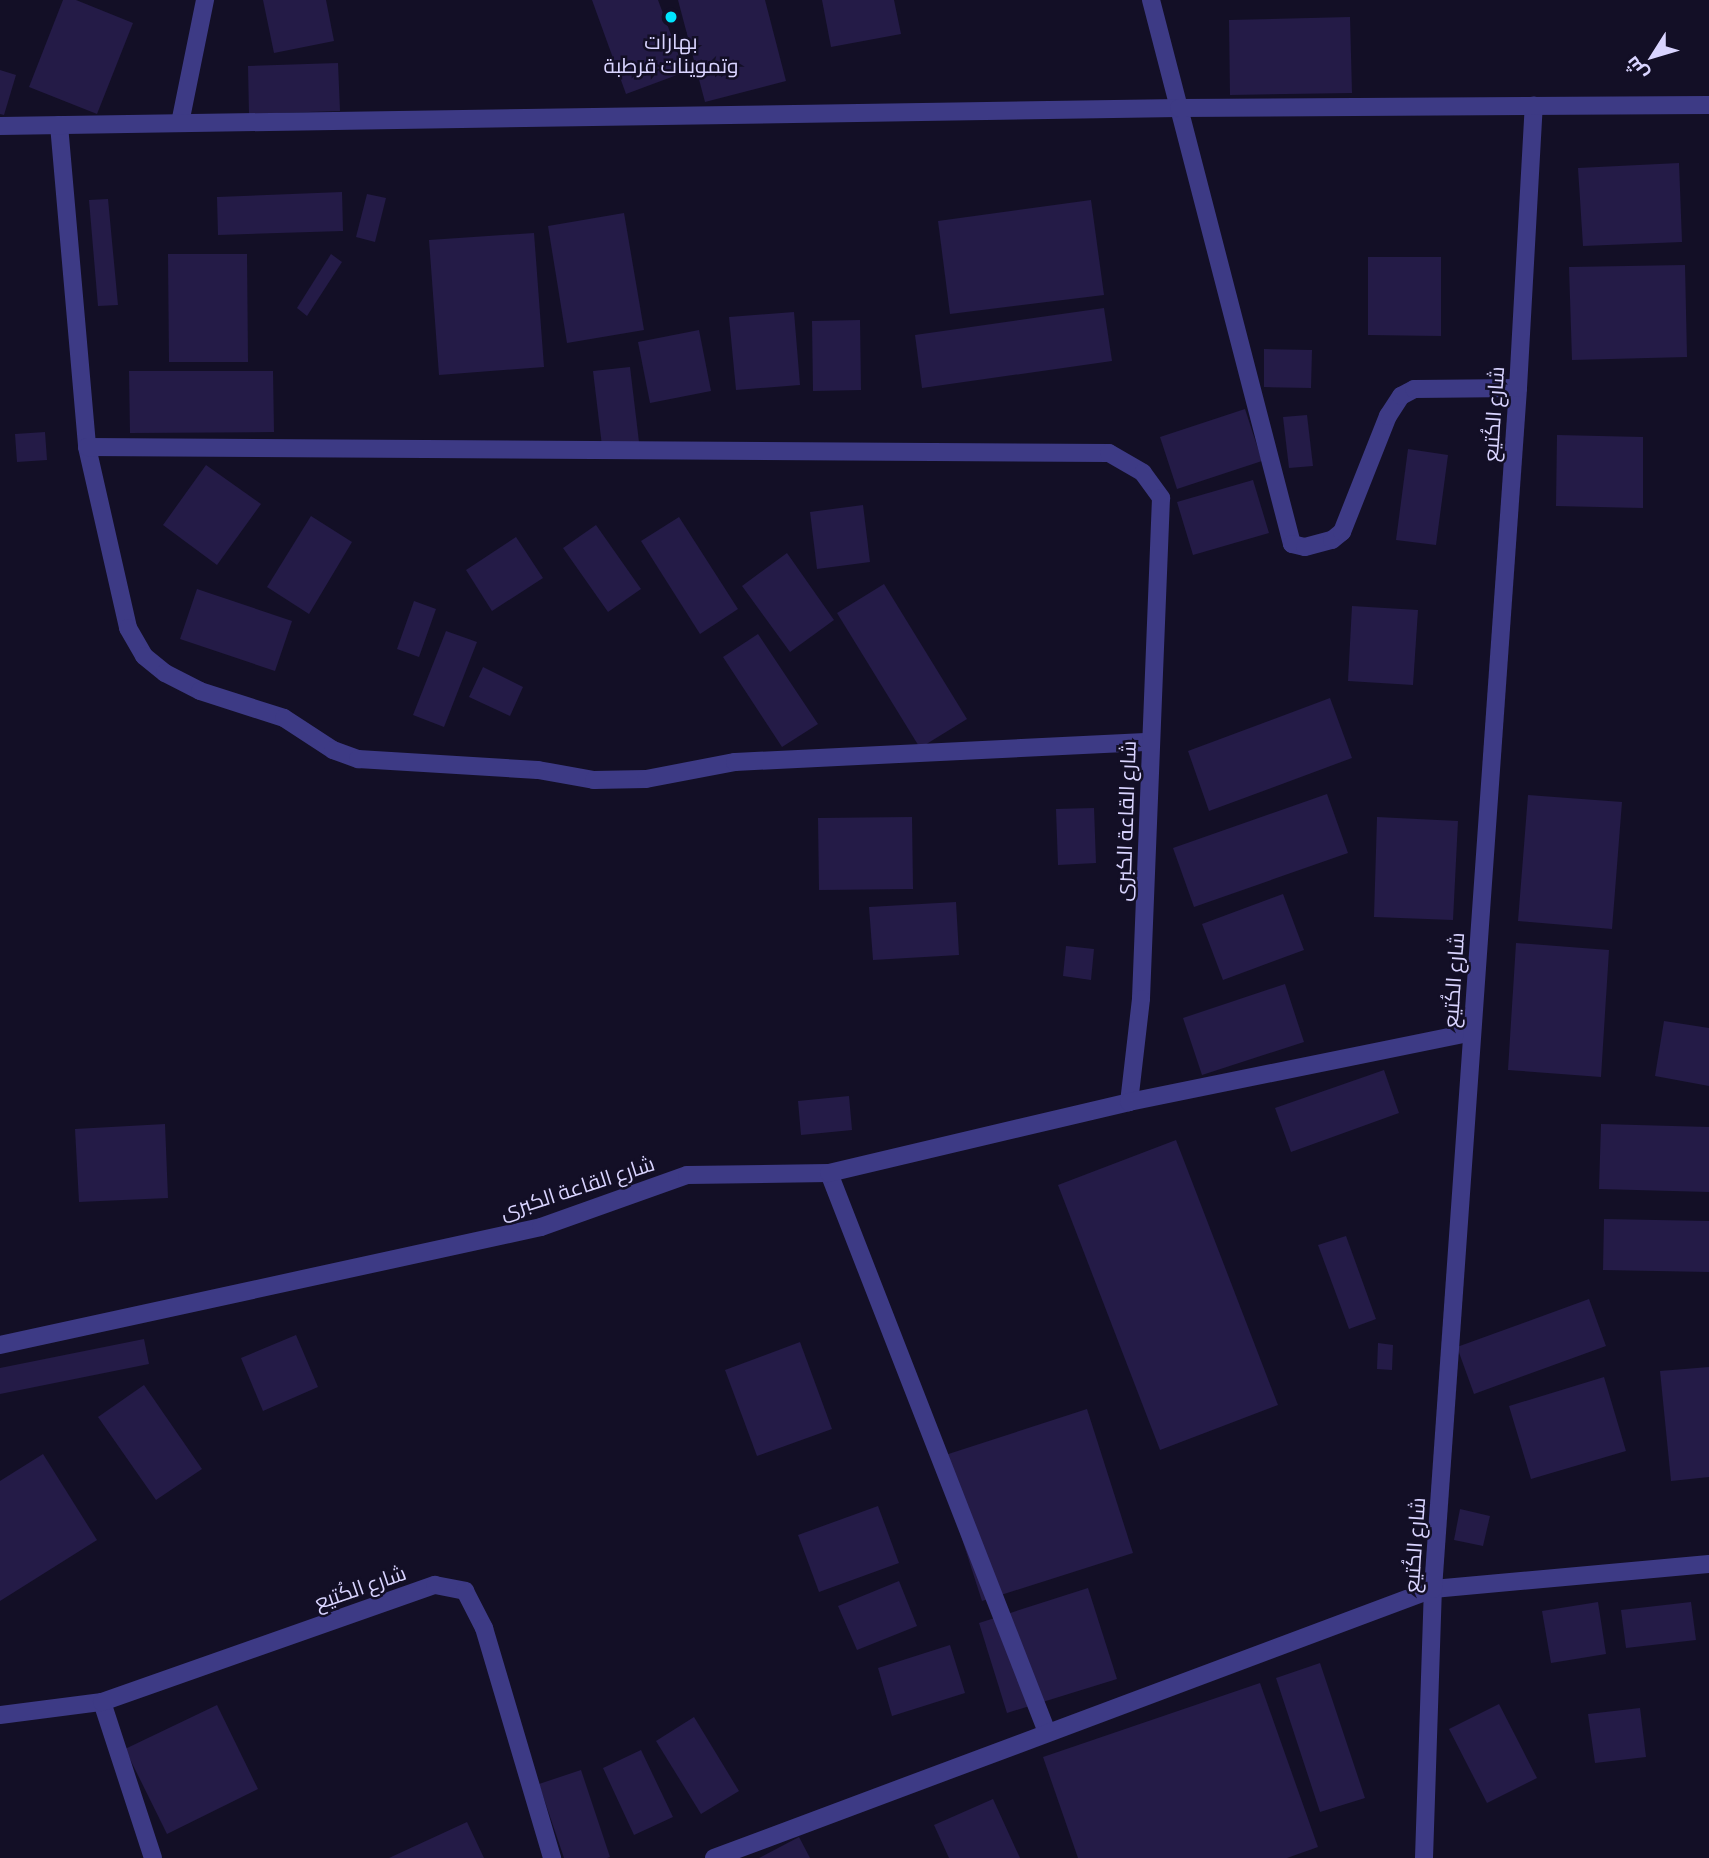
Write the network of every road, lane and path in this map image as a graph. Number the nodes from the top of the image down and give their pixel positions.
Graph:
1 (205, 0) edge
2 (1151, 0) edge
3 (1534, 105) junction
4 (1709, 105) edge
5 (1179, 108) junction
6 (180, 123) junction
7 (0, 125) edge
8 (59, 125) junction
9 (1518, 388) junction
10 (87, 447) junction
11 (1151, 742) junction
12 (1472, 1032) junction
13 (1129, 1102) junction
14 (828, 1173) junction
15 (0, 1345) edge
16 (1709, 1564) edge
17 (1433, 1589) junction
18 (102, 1702) junction
19 (0, 1715) edge
20 (1047, 1732) junction
21 (153, 1858) edge
22 (552, 1858) edge
23 (714, 1858) edge
24 (1424, 1858) edge

1 - 6 street
2 - 5 street
3 - 4 street
3 - 5 street
3 - 9 street, شارع الكُتيع
5 - 6 street
5 - 9 street
6 - 8 street
7 - 8 street
8 - 10 street
9 - 12 street, شارع الكُتيع
10 - 11 street
10 - 11 street, شارع القاعة الكبرى
11 - 13 street, شارع القاعة الكبرى
12 - 13 street, شارع القاعة الكبرى
12 - 17 street, شارع الكُتيع
13 - 14 street, شارع القاعة الكبرى
14 - 15 street, شارع القاعة الكبرى
14 - 20 street
16 - 17 street
17 - 20 street
17 - 24 street, شارع الكُتيع
18 - 19 street, شارع الكُتيع
18 - 21 street
18 - 22 street, شارع الكُتيع
20 - 23 street

